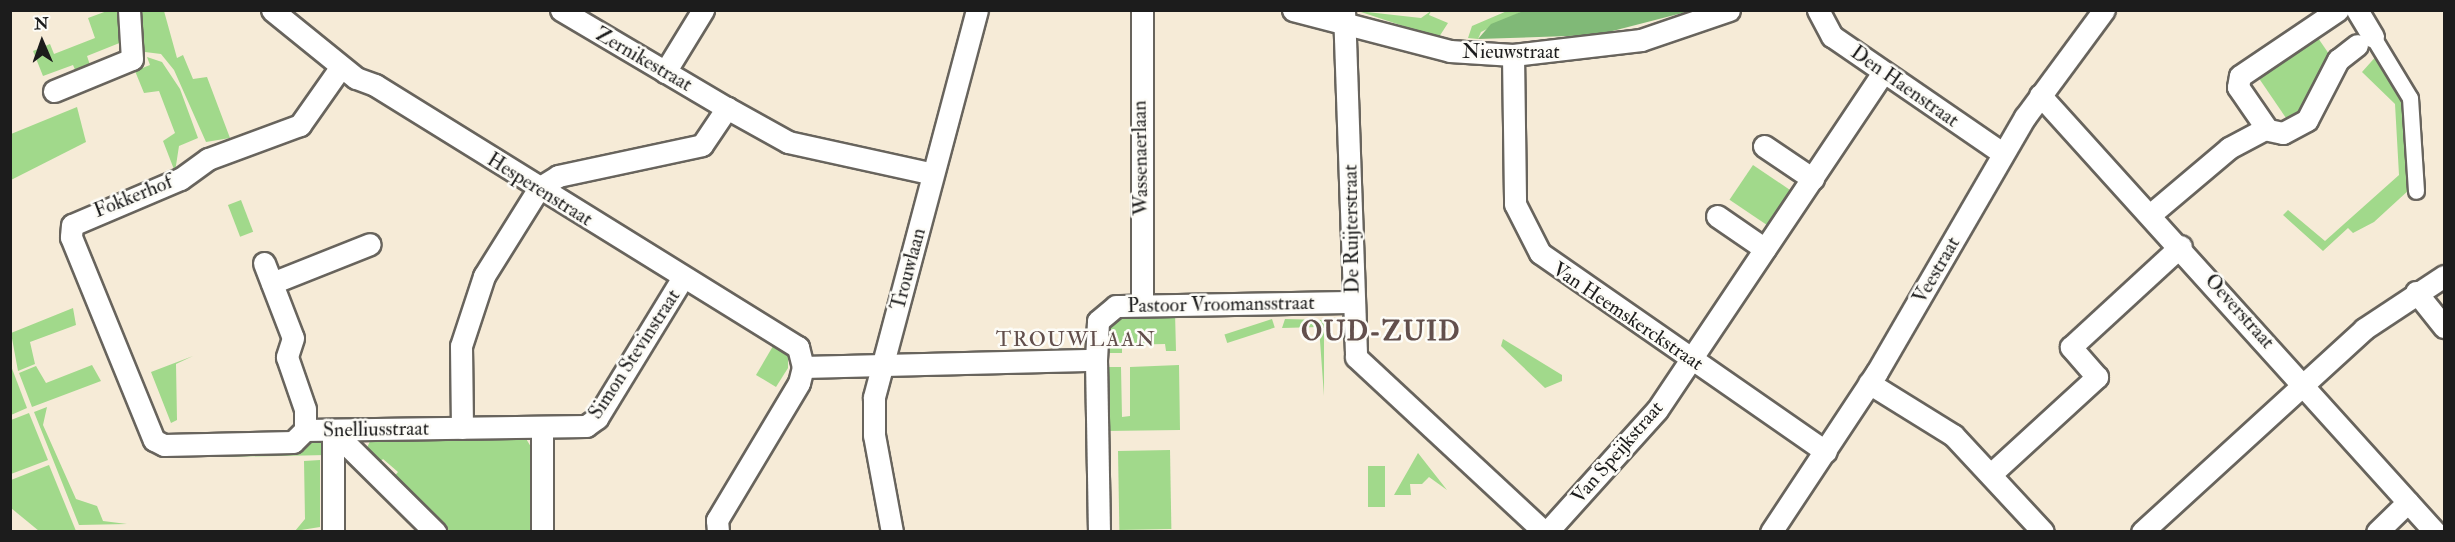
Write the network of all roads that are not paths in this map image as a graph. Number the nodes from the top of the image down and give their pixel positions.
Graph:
1 (129, 10) edge
2 (272, 10) edge
3 (561, 10) edge
4 (703, 10) edge
5 (977, 10) edge
6 (1142, 10) edge
7 (1293, 10) edge
8 (1729, 10) edge
9 (1818, 10) edge
10 (2104, 10) edge
11 (2338, 10) edge
12 (2357, 10) edge
13 (1344, 17) edge
14 (2365, 41) junction
15 (1513, 55) junction
16 (340, 68) junction
17 (665, 72) junction
18 (1883, 72) junction
19 (54, 91) dead end
20 (2040, 94) junction
21 (727, 108) junction
22 (2267, 129) junction
23 (1764, 146) dead end
24 (2002, 153) junction
25 (933, 174) junction
26 (1813, 179) junction
27 (539, 188) junction
28 (2416, 191) dead end
29 (2151, 214) junction
30 (1717, 216) dead end
31 (370, 244) dead end
32 (2181, 246) junction
33 (1765, 249) junction
34 (264, 263) dead end
35 (2445, 276) edge
36 (682, 279) junction
37 (272, 283) junction
38 (2416, 292) junction
39 (1352, 302) junction
40 (1142, 305) junction
41 (2445, 327) edge
42 (1691, 356) junction
43 (1096, 360) junction
44 (882, 365) junction
45 (803, 367) junction
46 (1869, 383) junction
47 (2304, 383) junction
48 (462, 428) junction
49 (542, 429) junction
50 (305, 430) junction
51 (148, 431) joint
52 (333, 431) junction
53 (1826, 452) junction
54 (1991, 474) junction
55 (2408, 502) junction
56 (333, 531) edge
57 (435, 531) edge
58 (542, 531) edge
59 (718, 531) edge
60 (892, 531) edge
61 (1099, 531) edge
62 (1545, 531) edge
63 (1773, 531) edge
64 (2043, 531) edge
65 (2142, 531) edge
66 (2377, 531) edge
67 (2435, 531) edge

1 - 19 street
2 - 16 street, Hesperenstraat
3 - 17 street, Zernikestraat
4 - 17 street
5 - 25 street, Trouwlaan
6 - 40 street, Wassenaerlaan
7 - 13 street, Nieuwstraat
8 - 15 street, Nieuwstraat
9 - 18 street, Den Haenstraat
10 - 20 street, Veestraat
11 - 22 street
12 - 14 street
13 - 15 street, Nieuwstraat
13 - 39 street, De Ruijterstraat
14 - 22 street
14 - 28 street
15 - 42 street, Van Heemskerckstraat
16 - 27 street, Hesperenstraat
16 - 51 street, Fokkerhof
17 - 21 street, Zernikestraat
18 - 24 street, Den Haenstraat
18 - 26 street, Van Speijkstraat
20 - 24 street, Veestraat
20 - 29 street, Oeverstraat
21 - 25 street, Zernikestraat
21 - 27 street
22 - 29 street
23 - 26 street
24 - 46 street, Veestraat
25 - 44 street, Trouwlaan
26 - 33 street, Van Speijkstraat
27 - 36 street, Hesperenstraat
27 - 48 street
29 - 32 street, Oeverstraat
30 - 33 street
31 - 37 street
32 - 47 street, Oeverstraat
32 - 54 street
33 - 42 street, Van Speijkstraat
34 - 37 street
35 - 38 street
36 - 45 street, Hesperenstraat
36 - 49 street, Simon Stevinstraat
37 - 50 street
38 - 41 street
38 - 47 street
39 - 40 street, Pastoor Vroomansstraat
39 - 62 street, De Ruijterstraat
40 - 43 street, Pastoor Vroomansstraat
42 - 53 street, Van Heemskerckstraat
42 - 62 street, Van Speijkstraat
43 - 44 street
43 - 61 street
44 - 45 street
44 - 60 street, Trouwlaan
45 - 59 street
46 - 53 street, Veestraat
46 - 54 street
47 - 55 street, Oeverstraat
47 - 65 street
48 - 49 street, Snelliusstraat
48 - 52 street, Snelliusstraat
49 - 58 street
50 - 51 street, Snelliusstraat
50 - 52 street, Snelliusstraat
52 - 56 street
52 - 57 street
53 - 63 street, Veestraat
54 - 64 street
55 - 66 street
55 - 67 street, Oeverstraat

